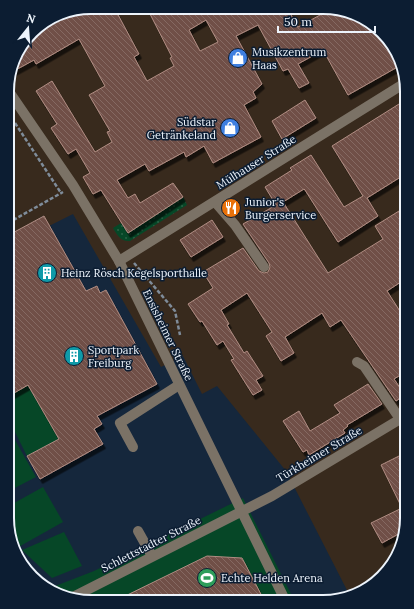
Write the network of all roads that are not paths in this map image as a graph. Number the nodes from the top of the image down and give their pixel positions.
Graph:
1 (400, 86) edge
2 (14, 99) edge
3 (215, 202) junction
4 (118, 261) junction
5 (264, 267) dead end
6 (357, 362) dead end
7 (179, 385) junction
8 (400, 413) edge
9 (400, 419) edge
10 (133, 447) dead end
11 (241, 511) junction
12 (138, 531) dead end
13 (152, 556) junction
14 (80, 594) edge
15 (283, 595) edge

1 - 3 street, Mülhauser Straße
2 - 4 street, Ensisheimer Straße
3 - 4 street, Mülhauser Straße
3 - 5 street
4 - 7 street, Ensisheimer Straße
6 - 8 street
7 - 10 street
7 - 11 street, Ensisheimer Straße
9 - 11 street, Türkheimer Straße
11 - 13 street, Schlettstadter Straße
11 - 15 street, Ensisheimer Straße
12 - 13 street
13 - 14 street, Schlettstadter Straße

